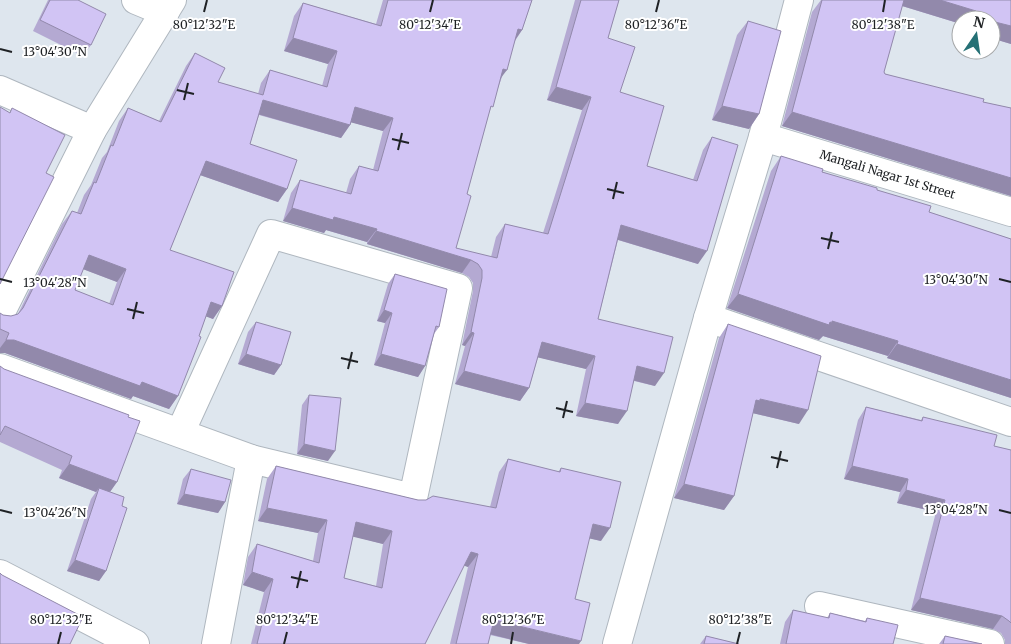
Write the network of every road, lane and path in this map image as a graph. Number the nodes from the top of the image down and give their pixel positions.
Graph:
1 (136, 0) edge
2 (799, 0) edge
3 (169, 6) edge
4 (0, 90) edge
5 (92, 130) junction
6 (763, 137) junction
7 (1011, 212) edge
8 (0, 314) edge
9 (708, 318) junction
10 (0, 368) edge
11 (1011, 422) edge
12 (180, 432) junction
13 (251, 459) junction
14 (0, 574) edge
15 (820, 606) dead end
16 (135, 644) edge
17 (216, 644) edge
18 (617, 644) edge
19 (990, 644) edge

1 - 3 street
2 - 6 street
3 - 5 street
4 - 5 street
5 - 8 street
6 - 7 street, Mangali Nagar 1st Street
6 - 9 street
9 - 11 street
9 - 18 street
10 - 12 street
12 - 13 street
12 - 13 street
13 - 17 street
14 - 16 street
15 - 19 street

